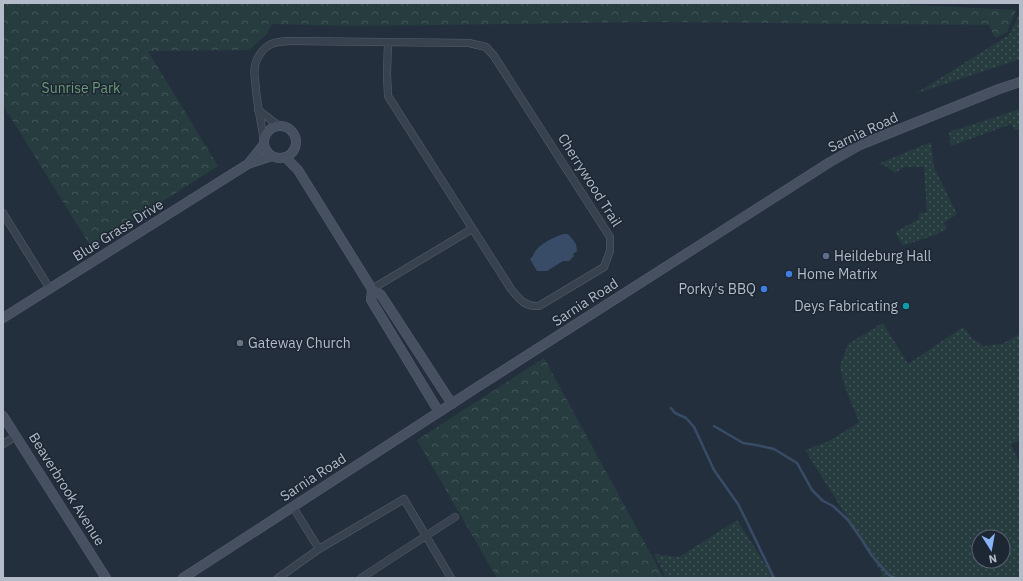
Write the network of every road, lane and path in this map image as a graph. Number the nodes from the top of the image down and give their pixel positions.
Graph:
1 (388, 42) junction
2 (1020, 82) edge
3 (258, 110) junction
4 (279, 126) junction
5 (264, 142) junction
6 (293, 150) junction
7 (272, 156) junction
8 (285, 157) junction
9 (248, 164) junction
10 (298, 170) junction
11 (3, 213) edge
12 (472, 229) junction
13 (50, 289) junction
14 (372, 289) junction
15 (3, 318) edge
16 (452, 404) junction
17 (439, 412) junction
18 (3, 416) edge
19 (16, 436) junction
20 (3, 444) edge
21 (293, 507) junction
22 (455, 517) dead end
23 (426, 536) junction
24 (319, 549) junction
25 (449, 577) edge
26 (106, 578) edge
27 (183, 578) edge
28 (278, 578) edge
29 (361, 578) edge

1 - 3 street, Cherrywood Trail
1 - 12 street, Cherrywood Trail
1 - 12 street, Cherrywood Trail
2 - 16 street, Sarnia Road
3 - 4 street
3 - 5 street, Cherrywood Trail
4 - 5 street
4 - 6 street
5 - 7 street
5 - 9 street, Blue Grass Drive
6 - 8 street
6 - 10 street
7 - 8 street
7 - 9 street, Blue Grass Drive
8 - 10 street
9 - 13 street, Blue Grass Drive
10 - 14 street
11 - 13 street
12 - 14 street
13 - 15 street, Blue Grass Drive
14 - 16 street
14 - 17 street
16 - 17 street, Sarnia Road
17 - 21 street, Sarnia Road
18 - 19 street, Beaverbrook Avenue
19 - 20 street
19 - 26 street, Beaverbrook Avenue
21 - 24 street
21 - 27 street, Sarnia Road
22 - 23 street
23 - 24 street
23 - 25 street
23 - 29 street
24 - 28 street

